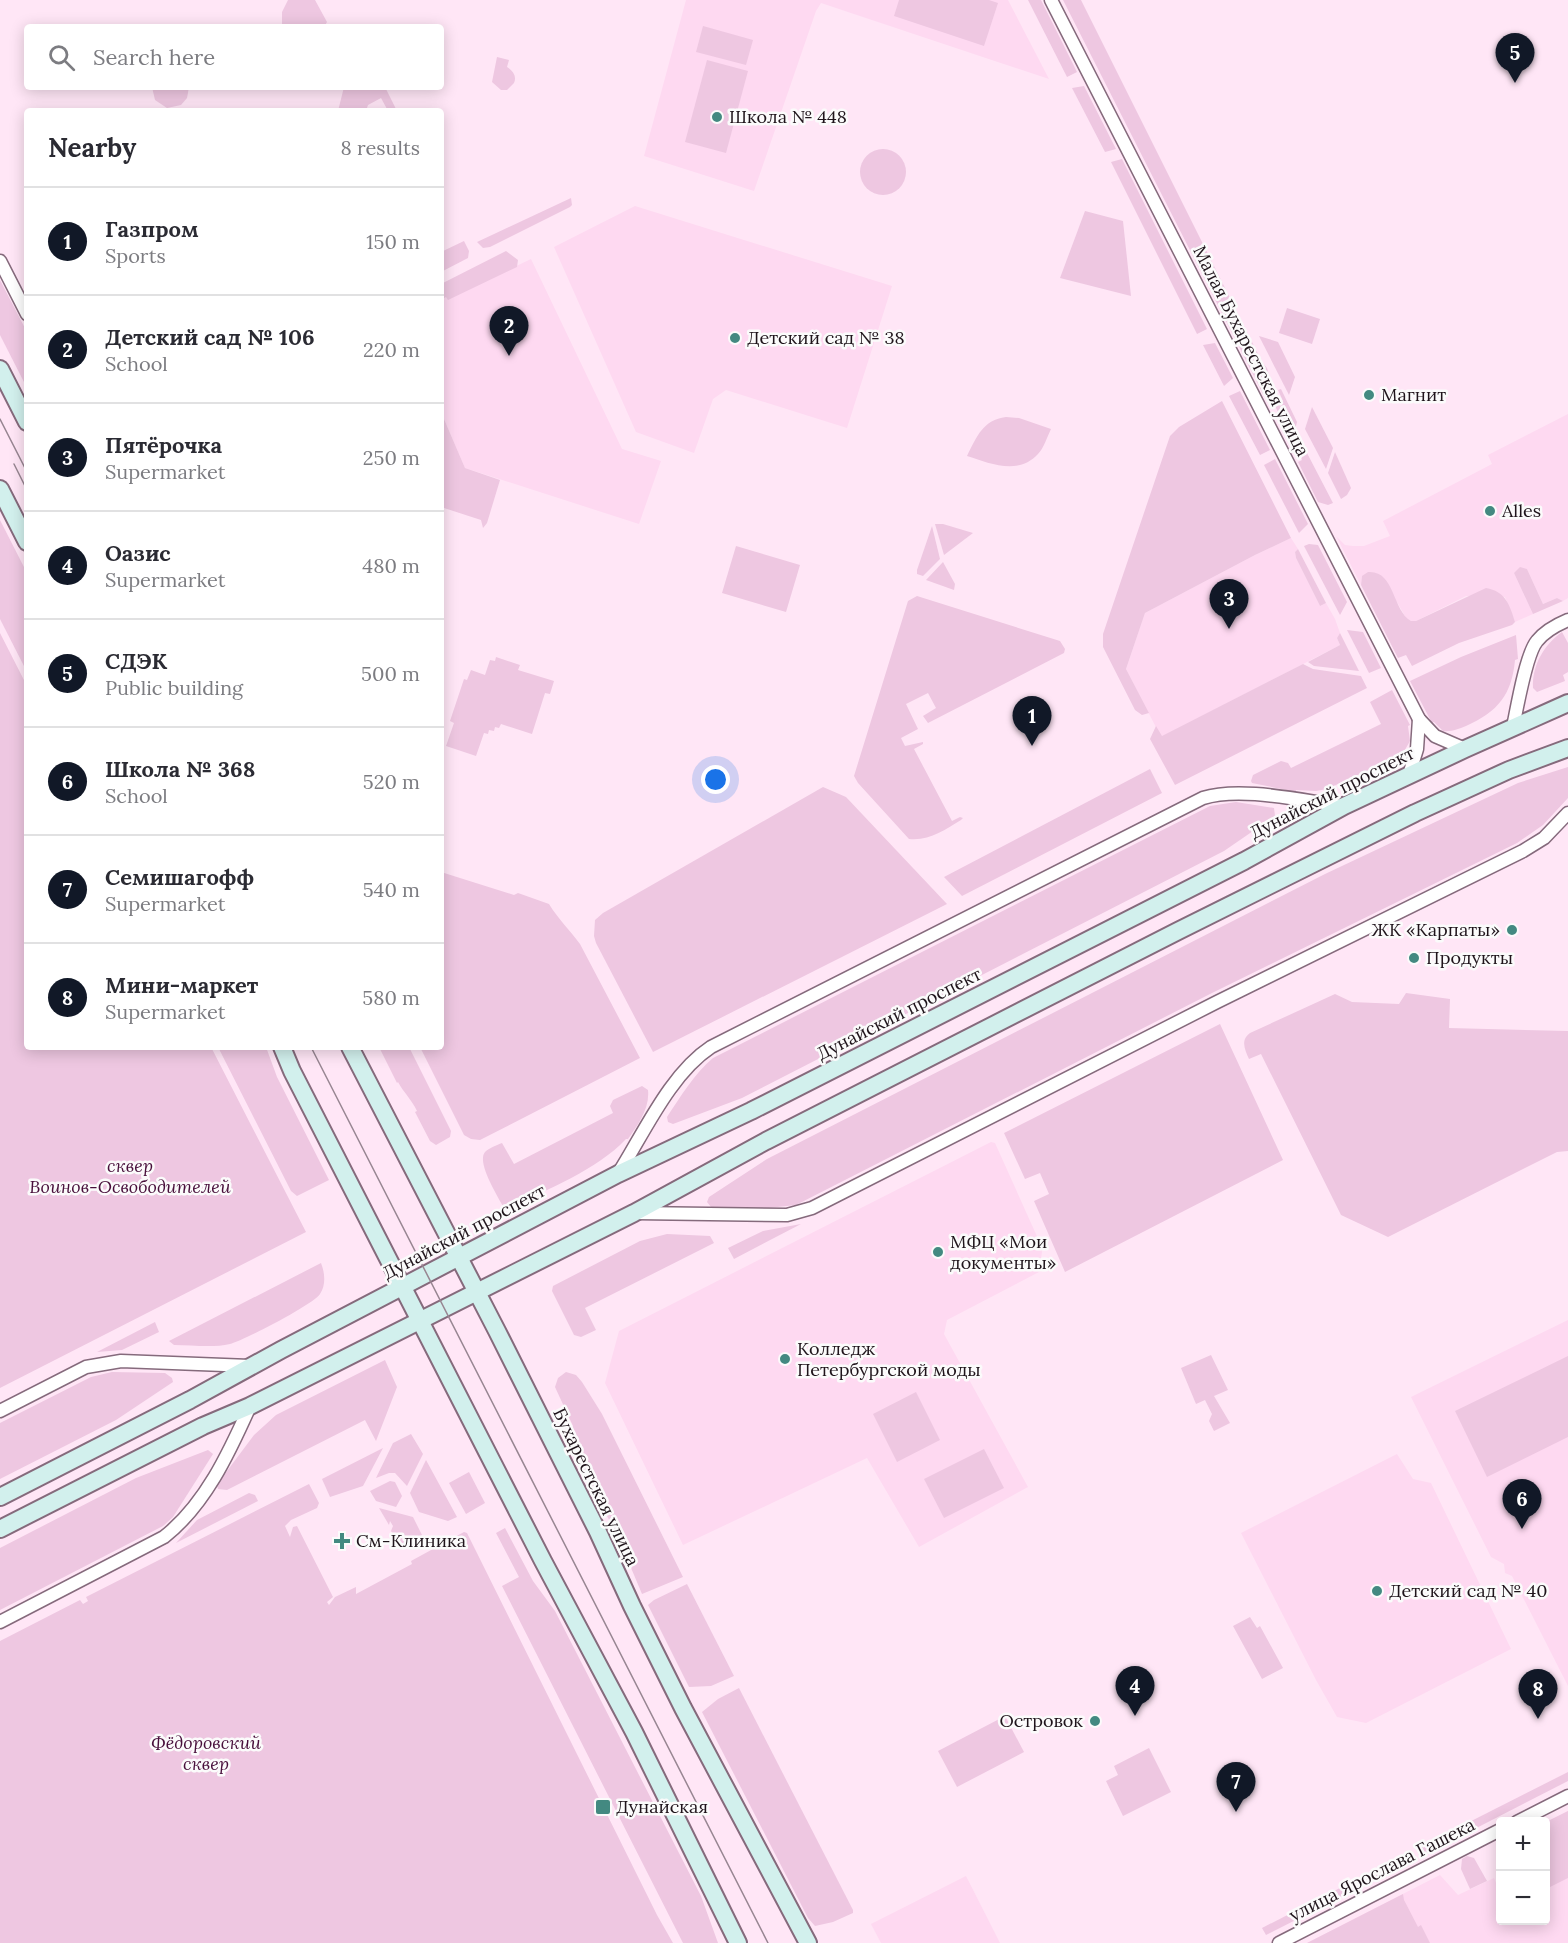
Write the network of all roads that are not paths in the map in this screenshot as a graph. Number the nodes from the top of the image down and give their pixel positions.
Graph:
1 (1051, 0) edge
2 (0, 261) edge
3 (24, 308) edge
4 (0, 369) edge
5 (24, 416) edge
6 (0, 489) edge
7 (24, 536) edge
8 (1568, 620) edge
9 (1568, 703) edge
10 (1419, 719) junction
11 (1513, 727) junction
12 (1465, 748) junction
13 (1568, 748) edge
14 (1409, 775) junction
15 (1344, 806) junction
16 (1568, 813) edge
17 (284, 1050) edge
18 (352, 1050) edge
19 (618, 1174) junction
20 (634, 1213) junction
21 (458, 1258) junction
22 (402, 1287) junction
23 (476, 1292) junction
24 (419, 1321) junction
25 (250, 1366) junction
26 (250, 1406) junction
27 (0, 1411) edge
28 (0, 1497) edge
29 (0, 1529) edge
30 (0, 1622) edge
31 (1568, 1796) edge
32 (1525, 1817) edge
33 (1496, 1832) edge
34 (738, 1943) edge
35 (808, 1943) edge
36 (1279, 1943) edge

1 - 10 street, Малая Бухарестская улица
2 - 3 street
4 - 5 main road
6 - 7 main road
8 - 11 street
9 - 11 main road, Дунайский проспект
10 - 12 street, Малая Бухарестская улица
10 - 14 street
11 - 12 main road, Дунайский проспект
12 - 14 main road, Дунайский проспект
13 - 20 main road
14 - 15 main road, Дунайский проспект
15 - 19 main road, Дунайский проспект
15 - 19 street
16 - 20 street
17 - 22 main road
18 - 21 main road, Бухарестская улица
19 - 21 main road, Дунайский проспект
20 - 23 main road
21 - 22 main road, Дунайский проспект
21 - 23 main road, Бухарестская улица
22 - 24 main road
22 - 25 main road, Дунайский проспект
23 - 24 main road
23 - 35 main road, Бухарестская улица
24 - 26 main road
24 - 34 main road
25 - 27 street
25 - 28 main road, Дунайский проспект
26 - 29 main road
26 - 30 street
31 - 32 street
33 - 36 street, улица Ярослава Гашека

